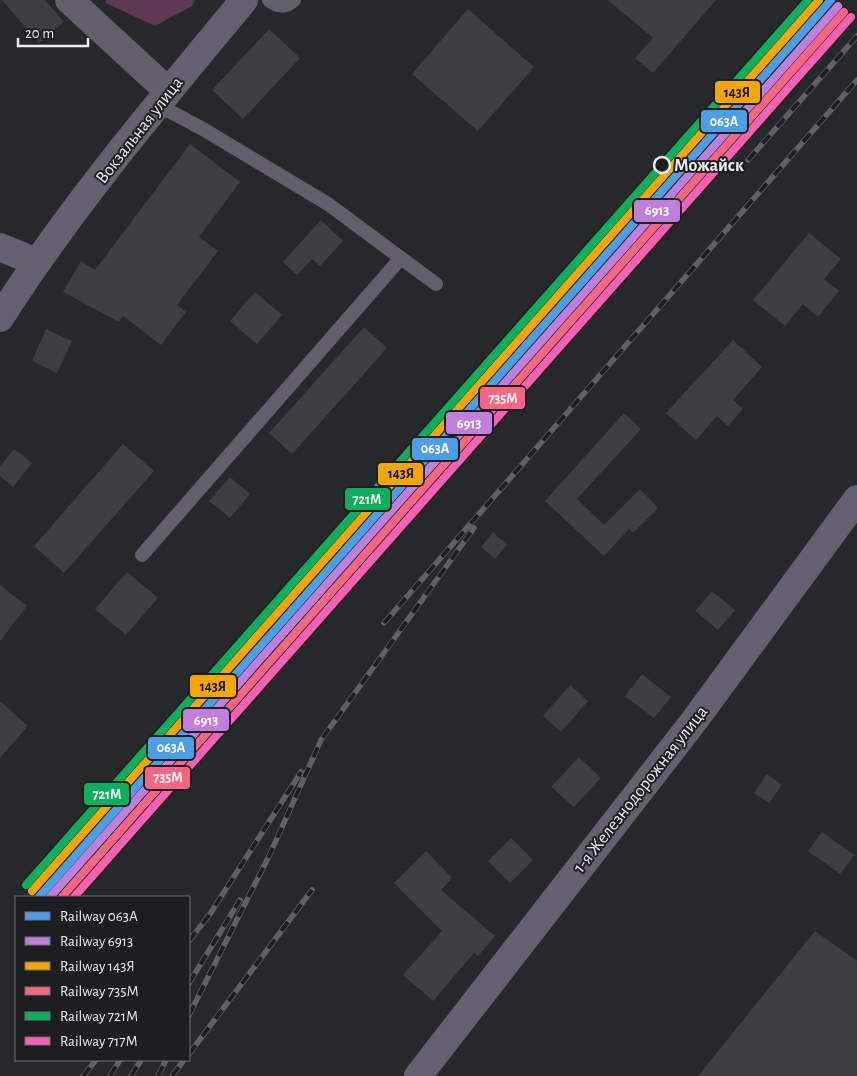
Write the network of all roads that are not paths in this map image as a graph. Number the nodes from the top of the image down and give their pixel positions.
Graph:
1 (69, 0) edge
2 (244, 0) edge
3 (268, 0) edge
4 (294, 0) edge
5 (163, 98) junction
6 (0, 247) edge
7 (401, 258) junction
8 (36, 262) junction
9 (436, 284) dead end
10 (0, 318) edge
11 (857, 499) edge
12 (142, 554) dead end
13 (418, 1076) edge

1 - 5 street
2 - 5 main road, Вокзальная улица
3 - 4 lane
5 - 7 lane
5 - 8 main road, Вокзальная улица
6 - 8 main road
7 - 9 lane
7 - 12 lane
8 - 10 main road, Вокзальная улица
11 - 13 main road, 1-я Железнодорожная улица

